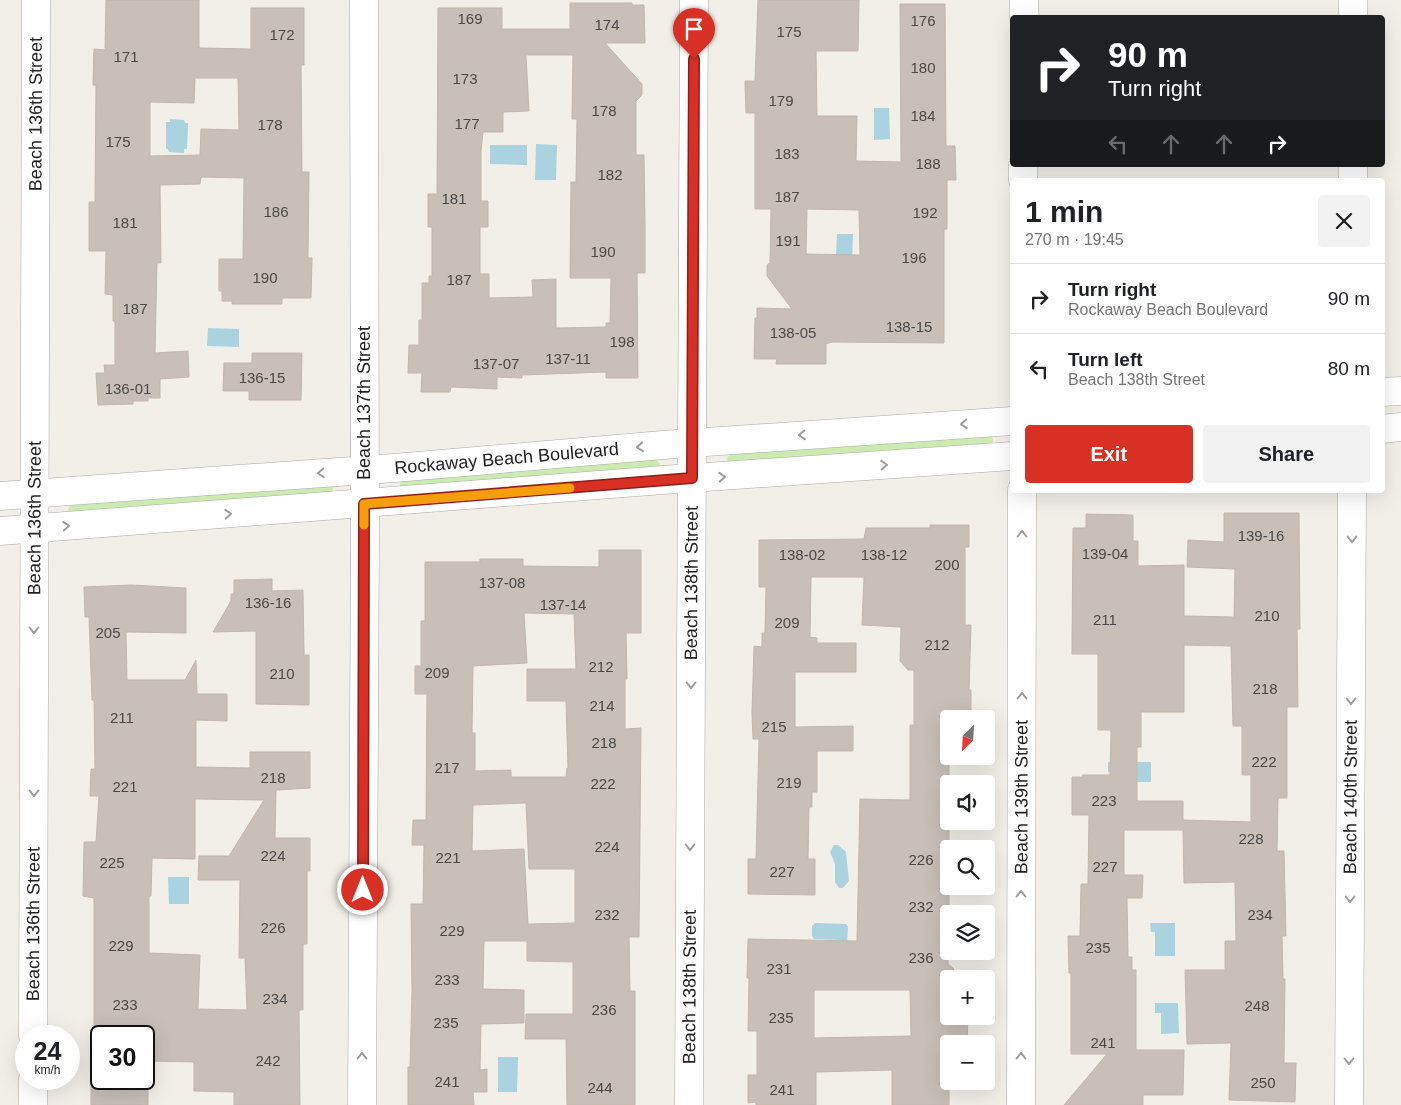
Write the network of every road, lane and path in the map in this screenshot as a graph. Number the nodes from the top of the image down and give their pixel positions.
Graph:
1 (36, 0) edge
2 (364, 0) edge
3 (694, 0) edge
4 (1024, 0) edge
5 (1353, 0) edge
6 (1024, 15) edge
7 (1353, 15) edge
8 (1401, 391) edge
9 (1385, 392) edge
10 (1010, 420) edge
11 (1401, 427) edge
12 (1385, 429) edge
13 (692, 443) junction
14 (1010, 456) edge
15 (364, 470) junction
16 (692, 478) junction
17 (1022, 493) edge
18 (1352, 493) edge
19 (35, 494) junction
20 (0, 496) edge
21 (364, 504) junction
22 (35, 529) junction
23 (0, 531) edge
24 (33, 1025) edge
25 (33, 1090) edge
26 (33, 1105) edge
27 (362, 1105) edge
28 (689, 1105) edge
29 (1021, 1105) edge
30 (1349, 1105) edge

1 - 19 street, Beach 136th Street
2 - 15 street, Beach 137th Street
3 - 13 street, Beach 138th Street
4 - 6 street
5 - 7 street
8 - 9 street
10 -> 13 street, Rockaway Beach Boulevard
11 - 12 street
13 -> 15 street, Rockaway Beach Boulevard
13 - 16 street, Beach 138th Street
16 -> 14 street, Rockaway Beach Boulevard
15 -> 19 street, Rockaway Beach Boulevard
15 - 21 street, Beach 137th Street
16 - 21 street, Rockaway Beach Boulevard
16 -> 28 street, Beach 138th Street
29 -> 17 street, Beach 139th Street
18 -> 30 street, Beach 140th Street
19 - 20 street, Rockaway Beach Boulevard
19 - 22 street, Beach 136th Street
22 -> 21 street, Rockaway Beach Boulevard
27 -> 21 street, Beach 137th Street
22 - 23 street, Rockaway Beach Boulevard
22 -> 24 street, Beach 136th Street
25 - 26 street

